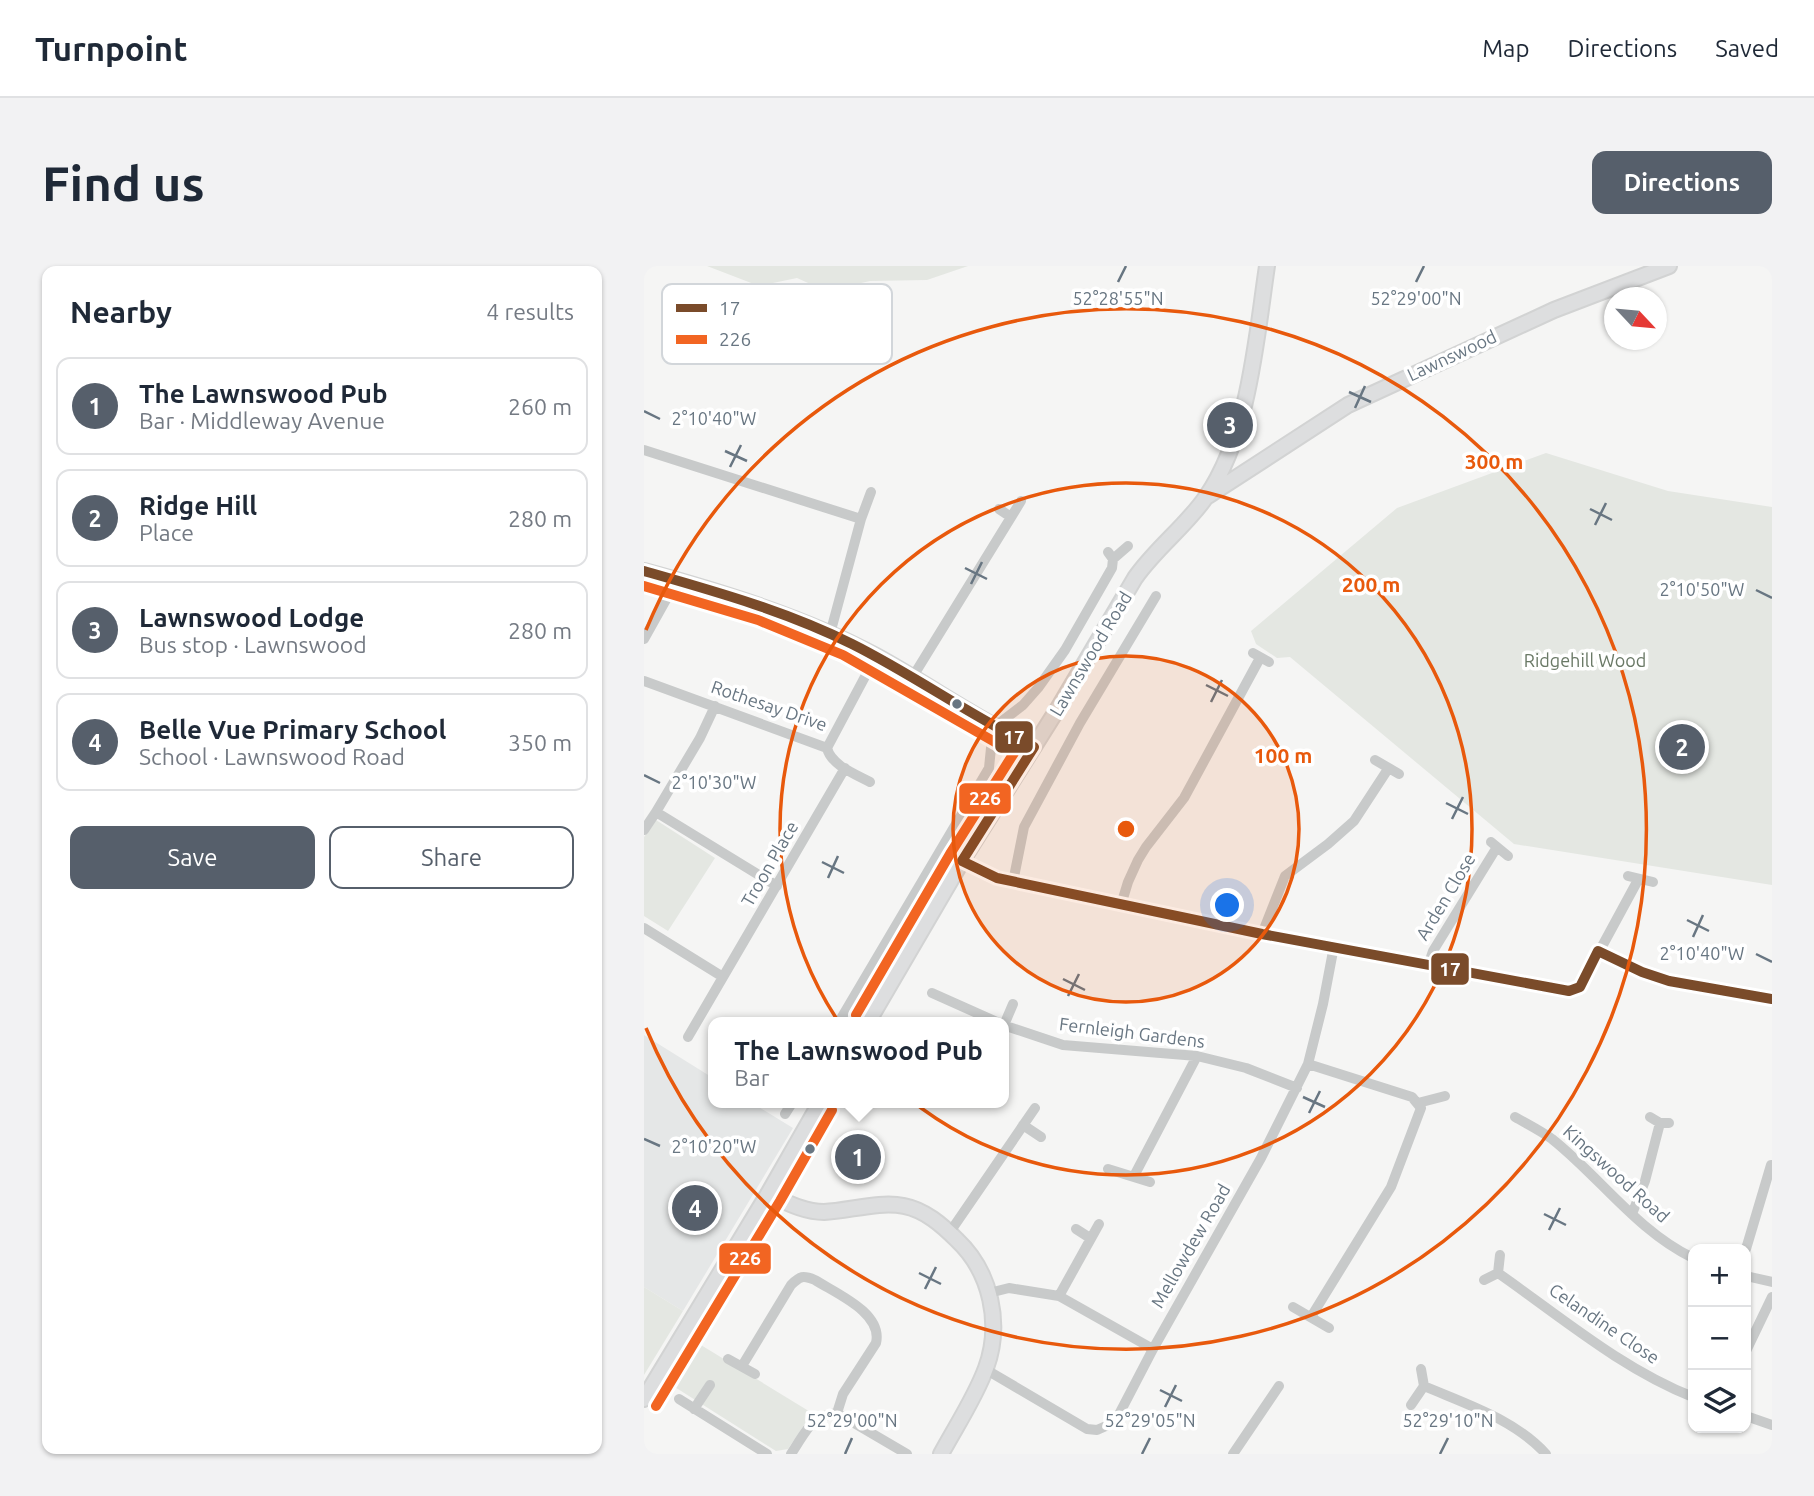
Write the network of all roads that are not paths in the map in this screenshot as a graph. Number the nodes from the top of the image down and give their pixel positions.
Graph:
1 (1267, 266) edge
2 (1669, 266) edge
3 (644, 450) edge
4 (1229, 450) junction
5 (1249, 471) junction
6 (871, 492) dead end
7 (1206, 497) junction
8 (1021, 501) dead end
9 (999, 509) dead end
10 (1196, 510) joint
11 (1011, 517) junction
12 (861, 519) junction
13 (1128, 546) dead end
14 (644, 571) edge
15 (677, 580) junction
16 (1156, 596) dead end
17 (830, 634) junction
18 (644, 639) edge
19 (876, 656) junction
20 (1261, 658) dead end
21 (912, 678) junction
22 (644, 681) edge
23 (715, 706) junction
24 (993, 728) junction
25 (1034, 747) junction
26 (827, 748) junction
27 (1376, 760) dead end
28 (845, 768) junction
29 (870, 782) dead end
30 (656, 812) junction
31 (644, 830) edge
32 (1508, 856) dead end
33 (962, 861) junction
34 (1013, 882) junction
35 (1653, 883) dead end
36 (778, 886) junction
37 (1121, 905) junction
38 (644, 928) edge
39 (1262, 934) junction
40 (1334, 946) junction
41 (1598, 951) junction
42 (1428, 966) junction
43 (723, 976) junction
44 (932, 993) dead end
45 (1772, 999) edge
46 (1013, 1004) dead end
47 (842, 1017) edge
48 (871, 1017) edge
49 (986, 1017) edge
50 (1007, 1017) edge
51 (1009, 1027) edge
52 (688, 1037) dead end
53 (1197, 1056) junction
54 (1308, 1064) junction
55 (1297, 1088) junction
56 (1444, 1096) dead end
57 (1418, 1102) junction
58 (789, 1108) edge
59 (817, 1108) edge
60 (1035, 1108) dead end
61 (785, 1114) dead end
62 (1515, 1117) dead end
63 (1650, 1117) dead end
64 (1023, 1125) junction
65 (1041, 1137) dead end
66 (1768, 1163) edge
67 (1108, 1169) dead end
68 (1134, 1176) junction
69 (1150, 1182) dead end
70 (768, 1194) junction
71 (1632, 1214) junction
72 (1099, 1224) dead end
73 (1076, 1229) dead end
74 (950, 1232) junction
75 (1090, 1238) junction
76 (1747, 1244) edge
77 (1500, 1255) dead end
78 (1688, 1256) edge
79 (1499, 1273) junction
80 (1751, 1277) edge
81 (1484, 1280) dead end
82 (1772, 1282) edge
83 (989, 1293) junction
84 (1059, 1296) junction
85 (1772, 1297) edge
86 (1293, 1307) dead end
87 (1311, 1317) junction
88 (1329, 1328) dead end
89 (1751, 1341) edge
90 (1153, 1349) junction
91 (728, 1359) dead end
92 (742, 1366) junction
93 (985, 1369) junction
94 (1421, 1369) dead end
95 (755, 1374) dead end
96 (710, 1385) dead end
97 (1279, 1386) dead end
98 (1424, 1386) junction
99 (1688, 1395) edge
100 (644, 1399) edge
101 (679, 1399) dead end
102 (1411, 1405) dead end
103 (694, 1409) junction
104 (837, 1413) junction
105 (1751, 1418) edge
106 (1772, 1425) edge
107 (766, 1454) edge
108 (791, 1454) edge
109 (907, 1454) edge
110 (941, 1454) edge
111 (1233, 1454) edge
112 (1546, 1454) edge

1 - 4 street, Lawnswood
2 - 5 street, Lawnswood
3 - 12 street
4 - 5 street
4 - 7 street, Lawnswood
5 - 7 street, Lawnswood
6 - 12 street
7 - 10 street, Lawnswood
8 - 11 street
9 - 11 street
10 - 25 street, Lawnswood Road
11 - 21 street
12 - 17 street
13 - 24 street
14 - 15 street
15 - 17 street
15 - 18 street
16 - 34 street
17 - 19 street
19 - 21 street
19 - 26 street, Rothesay Drive
20 - 37 street
21 - 24 street
22 - 23 street, Rothesay Drive
23 - 26 street, Rothesay Drive
23 - 30 street
24 - 25 street
24 - 47 street
25 - 33 street, Lawnswood Road
26 - 28 street
27 - 39 street
28 - 29 street
28 - 36 street, Troon Place
30 - 31 street
30 - 36 street
32 - 42 street, Arden Close
33 - 34 street
33 - 48 street, Lawnswood Road
34 - 37 street
35 - 41 street
36 - 43 street, Troon Place
37 - 39 street
38 - 43 street
39 - 40 street
40 - 42 street
40 - 54 street, Mellowdew Road
41 - 42 street
41 - 45 street
43 - 52 street, Troon Place
44 - 49 street
46 - 50 street
51 - 53 street, Fernleigh Gardens
53 - 55 street, Fernleigh Gardens
53 - 68 street
54 - 55 street, Mellowdew Road
54 - 57 street
55 - 90 street, Mellowdew Road
56 - 57 street
57 - 87 street
58 - 61 street
59 - 70 street
60 - 64 street
62 - 71 street, Kingswood Road
63 - 71 street
64 - 65 street
64 - 74 street
66 - 76 street
67 - 68 street
68 - 69 street
70 - 74 street
70 - 100 street
71 - 78 street, Kingswood Road
72 - 75 street
73 - 75 street
74 - 83 street
75 - 84 street
77 - 79 street
79 - 81 street
79 - 99 street, Celandine Close
80 - 82 street
83 - 84 street
83 - 93 street
84 - 90 street
85 - 89 street
86 - 87 street
87 - 88 street
90 - 93 street, Mellowdew Road
91 - 92 street
92 - 95 street
92 - 104 street
93 - 110 street
94 - 98 street
96 - 103 street
97 - 111 street
98 - 102 street
98 - 112 street
101 - 103 street
103 - 107 street
104 - 108 street
104 - 109 street
105 - 106 street

